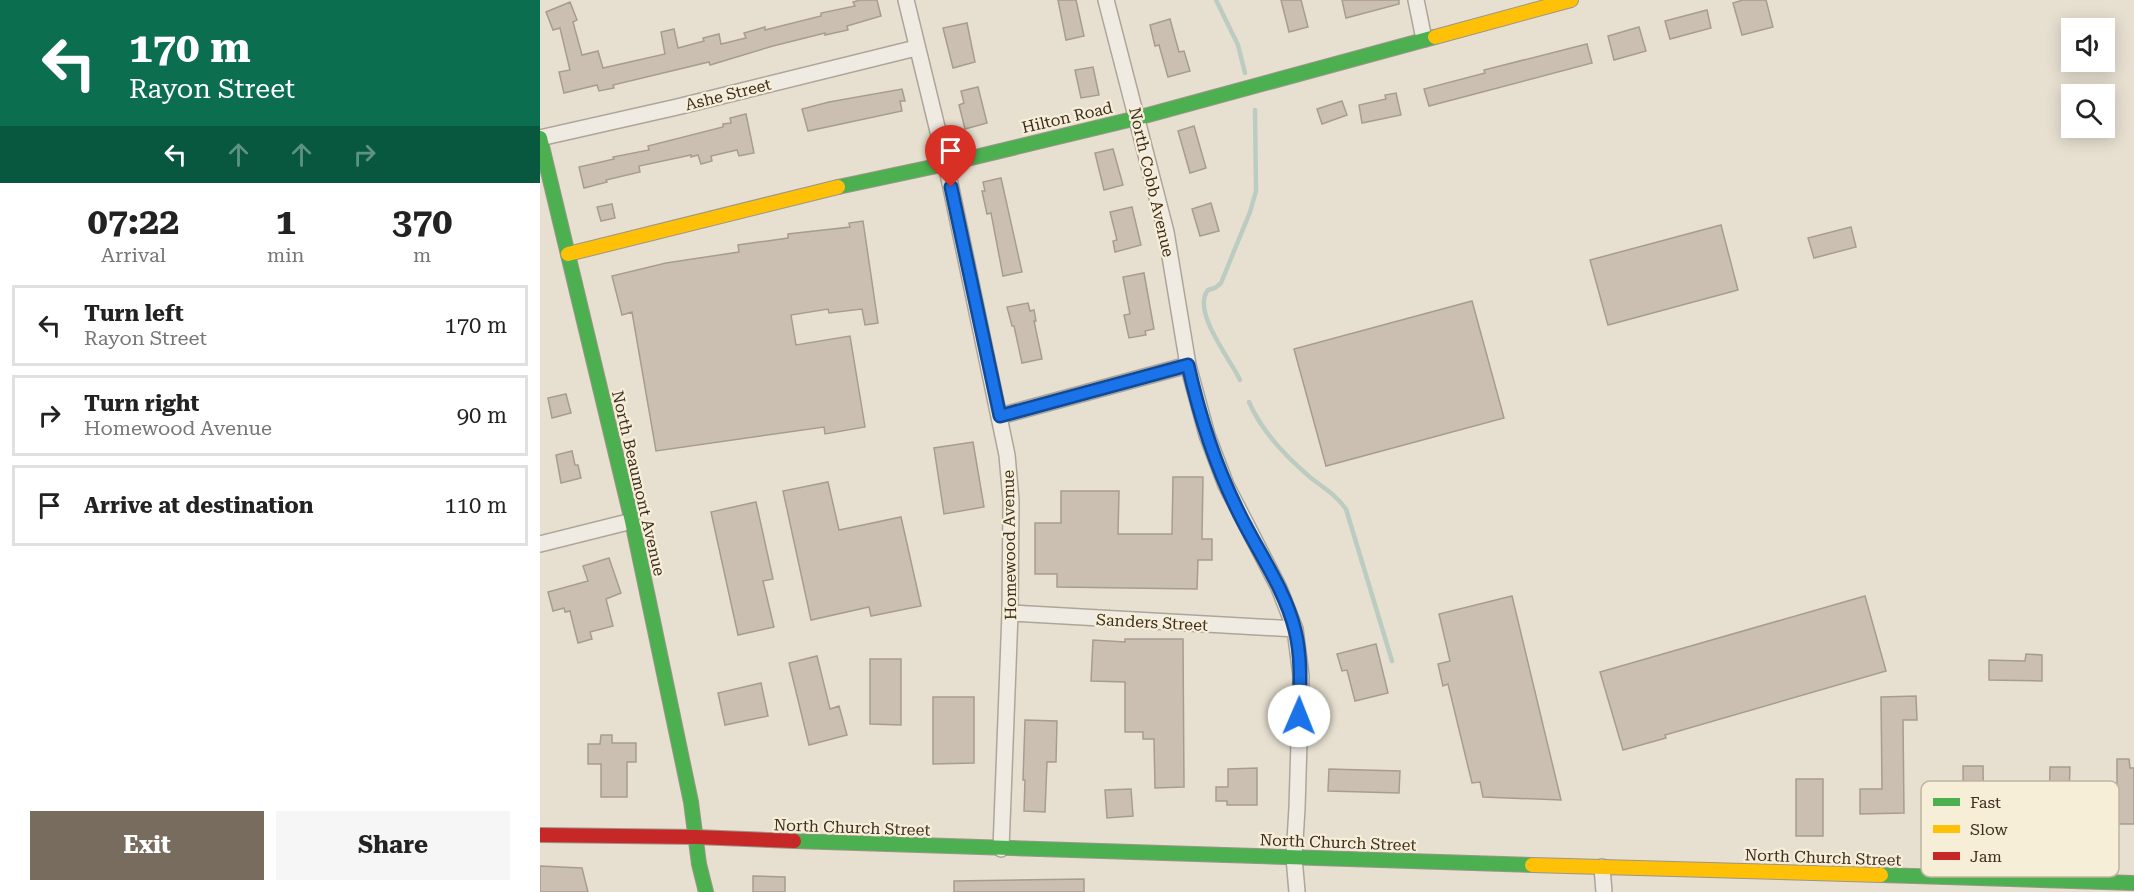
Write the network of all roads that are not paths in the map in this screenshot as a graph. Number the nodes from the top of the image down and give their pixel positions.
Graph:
1 (906, 0) edge
2 (1106, 0) edge
3 (1416, 0) edge
4 (1571, 0) edge
5 (1424, 39) junction
6 (916, 48) junction
7 (1137, 118) junction
8 (540, 138) edge
9 (946, 164) junction
10 (568, 254) junction
11 (1188, 365) junction
12 (1000, 416) junction
13 (632, 521) junction
14 (540, 544) edge
15 (1010, 613) junction
16 (1295, 629) junction
17 (540, 835) edge
18 (696, 837) junction
19 (1001, 849) junction
20 (1293, 857) junction
21 (1602, 867) junction
22 (1921, 877) edge
23 (1934, 877) edge
24 (2134, 883) edge
25 (706, 892) edge
26 (1297, 892) edge
27 (1604, 892) edge

1 - 6 street, Homewood Avenue
2 - 7 street, North Cobb Avenue
3 - 5 street
4 - 5 street, Hilton Road
5 - 7 street, Hilton Road
6 - 8 street, Ashe Street
6 - 9 street, Homewood Avenue
7 - 9 street, Hilton Road
7 - 11 street, North Cobb Avenue
8 - 10 street, North Beaumont Avenue
9 - 10 street, Hilton Road
9 - 12 street, Homewood Avenue
10 - 13 street, North Beaumont Avenue
11 - 12 street
11 - 16 street, North Cobb Avenue
12 - 15 street, Homewood Avenue
13 - 14 street
13 - 18 street, North Beaumont Avenue
15 - 16 street, Sanders Street
15 - 19 street, Homewood Avenue
16 - 20 street, North Cobb Avenue
17 - 18 street, North Church Street
18 - 19 street, North Church Street
18 - 25 street, North Beaumont Avenue
19 - 20 street, North Church Street
20 - 21 street, North Church Street
20 - 26 street, North Cobb Avenue
21 - 22 street, North Church Street
21 - 27 street
23 - 24 street, North Church Street

